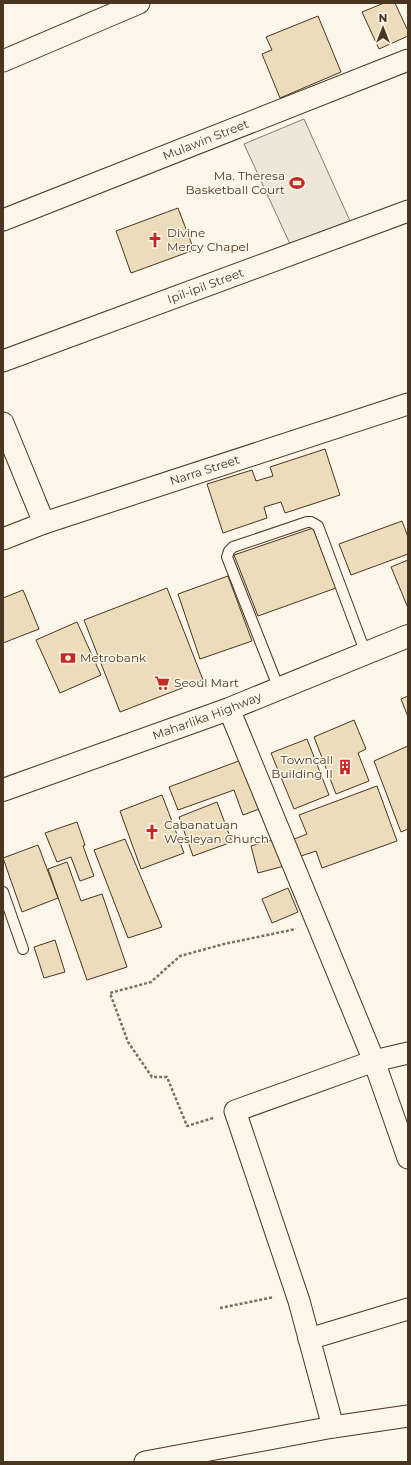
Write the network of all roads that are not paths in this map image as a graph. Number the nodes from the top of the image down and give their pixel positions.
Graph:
1 (139, 3) edge
2 (3, 61) edge
3 (407, 64) edge
4 (408, 211) edge
5 (3, 220) edge
6 (3, 361) edge
7 (408, 404) edge
8 (3, 423) edge
9 (44, 523) junction
10 (3, 539) edge
11 (408, 636) edge
12 (366, 654) junction
13 (278, 689) junction
14 (229, 709) junction
15 (3, 790) edge
16 (3, 892) edge
17 (23, 949) dead end
18 (408, 1052) edge
19 (374, 1061) junction
20 (408, 1158) edge
21 (408, 1310) edge
22 (309, 1339) junction
23 (408, 1416) edge
24 (333, 1428) junction
25 (145, 1462) edge

1 - 2 street
3 - 5 street, Mulawin Street
4 - 6 street, Ipil-ipil Street
7 - 9 street, Narra Street
8 - 9 street
9 - 10 street, Narra Street
11 - 12 main road, Maharlika Highway
12 - 13 main road, Maharlika Highway
12 - 13 lane
13 - 14 main road, Maharlika Highway
14 - 15 main road, Maharlika Highway
14 - 19 street
16 - 17 lane
18 - 19 street
19 - 20 street
19 - 22 street
21 - 22 street
22 - 24 street
23 - 24 street
24 - 25 street

